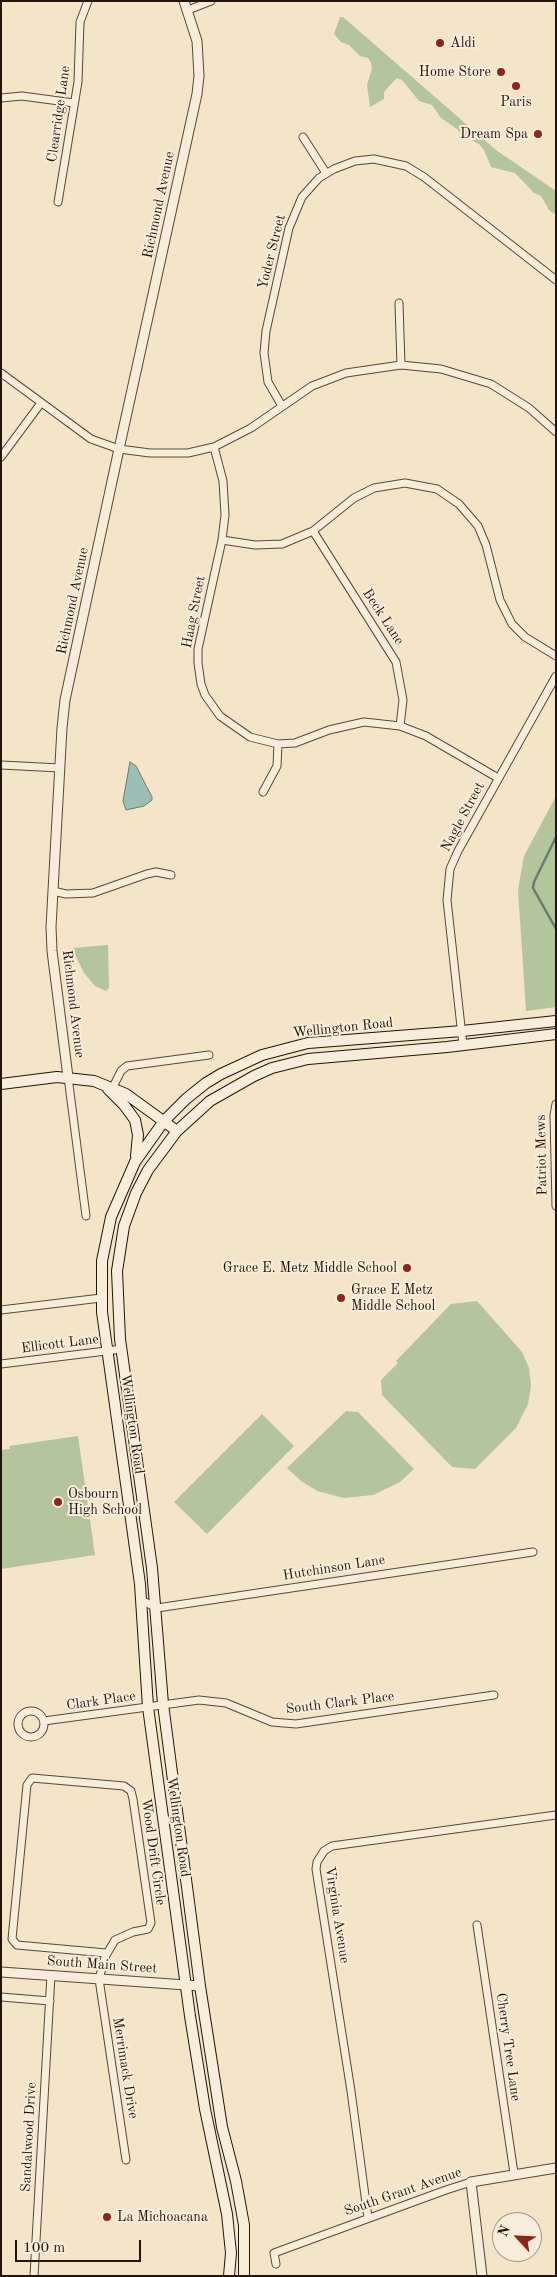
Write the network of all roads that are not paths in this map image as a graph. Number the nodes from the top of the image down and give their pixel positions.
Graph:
1 (88, 1) edge
2 (184, 1) edge
3 (211, 1) edge
4 (188, 10) junction
5 (1, 98) edge
6 (74, 103) junction
7 (303, 136) dead end
8 (326, 173) junction
9 (58, 202) dead end
10 (556, 280) edge
11 (400, 303) dead end
12 (401, 365) junction
13 (1, 373) edge
14 (41, 403) junction
15 (282, 406) junction
16 (556, 432) edge
17 (214, 447) junction
18 (119, 448) junction
19 (1, 457) edge
20 (313, 531) junction
21 (222, 540) junction
22 (556, 656) edge
23 (556, 676) edge
24 (400, 726) junction
25 (278, 744) junction
26 (1, 765) edge
27 (60, 768) junction
28 (498, 778) junction
29 (263, 792) dead end
30 (171, 875) dead end
31 (52, 891) junction
32 (556, 1021) edge
33 (462, 1031) junction
34 (556, 1034) edge
35 (463, 1045) junction
36 (209, 1055) dead end
37 (68, 1077) junction
38 (101, 1083) junction
39 (1, 1084) edge
40 (112, 1087) junction
41 (556, 1104) edge
42 (164, 1121) junction
43 (177, 1131) junction
44 (135, 1162) junction
45 (556, 1206) edge
46 (86, 1216) dead end
47 (101, 1298) junction
48 (1, 1310) edge
49 (122, 1349) junction
50 (108, 1351) junction
51 (1, 1364) edge
52 (533, 1552) dead end
53 (141, 1600) junction
54 (156, 1608) junction
55 (494, 1695) dead end
56 (162, 1704) junction
57 (148, 1707) junction
58 (44, 1721) dead end
59 (556, 1815) edge
60 (477, 1925) dead end
61 (106, 1953) junction
62 (1, 1972) edge
63 (51, 1975) junction
64 (99, 1979) junction
65 (186, 1985) junction
66 (200, 1986) junction
67 (1, 1997) edge
68 (50, 2001) junction
69 (126, 2160) dead end
70 (556, 2168) edge
71 (514, 2173) junction
72 (471, 2182) junction
73 (368, 2218) junction
74 (276, 2264) dead end
75 (34, 2276) edge
76 (229, 2276) edge
77 (244, 2276) edge
78 (482, 2276) edge

1 - 6 street, Clearridge Lane
2 - 4 street, Richmond Avenue
3 - 4 street
4 - 18 street, Richmond Avenue
5 - 6 street
6 - 9 street, Clearridge Lane
7 - 8 street
8 - 10 street, Yoder Street
8 - 15 street, Yoder Street
11 - 12 street
12 - 15 street
12 - 16 street
13 - 14 street
14 - 18 street
14 - 19 street
15 - 17 street
17 - 18 street
17 - 21 street, Haag Street
18 - 27 street, Richmond Avenue
20 - 21 street
20 - 22 street
20 - 24 street, Beck Lane
21 - 25 street, Haag Street
23 - 28 street, Nagle Street
24 - 25 street, Haag Street
24 - 28 street, Haag Street
25 - 29 street
26 - 27 street
27 - 31 street, Richmond Avenue
28 - 33 street, Nagle Street
30 - 31 street
31 - 37 street, Richmond Avenue
32 - 33 main road, Wellington Road
33 - 35 street, Nagle Street
33 - 42 main road, Wellington Road
34 - 35 main road, Wellington Road
35 - 43 main road, Wellington Road
36 - 40 street
37 - 38 main road
37 - 39 main road
37 - 46 street, Richmond Avenue
38 - 40 main road
38 - 44 main road
40 - 42 main road
41 - 45 street, Patriot Mews
42 - 43 main road
42 - 44 main road, Wellington Road
43 - 49 main road, Wellington Road
44 - 47 main road, Wellington Road
47 - 48 street
47 - 50 main road, Wellington Road
49 - 50 street, Ellicott Lane
49 - 54 main road, Wellington Road
50 - 51 street, Ellicott Lane
50 - 53 main road, Wellington Road
52 - 54 street, Hutchinson Lane
53 - 54 street
53 - 57 main road, Wellington Road
54 - 56 main road, Wellington Road
55 - 56 street, South Clark Place
56 - 57 street, Clark Place
56 - 66 main road, Wellington Road
57 - 58 street, Clark Place
57 - 65 main road, Wellington Road
59 - 73 street, Virginia Avenue
60 - 71 street, Cherry Tree Lane
61 - 61 street, Wood Drift Circle
61 - 64 street
62 - 63 street, South Main Street
63 - 64 street, South Main Street
63 - 68 street, Sandalwood Drive
64 - 65 street, South Main Street
64 - 69 street, Merrimack Drive
65 - 66 street, South Main Street
65 - 76 main road, Wellington Road
66 - 77 main road, Wellington Road
67 - 68 street
68 - 75 street, Sandalwood Drive
70 - 71 street, South Grant Avenue
71 - 72 street, South Grant Avenue
72 - 73 street, South Grant Avenue
72 - 78 street
73 - 74 street, South Grant Avenue

